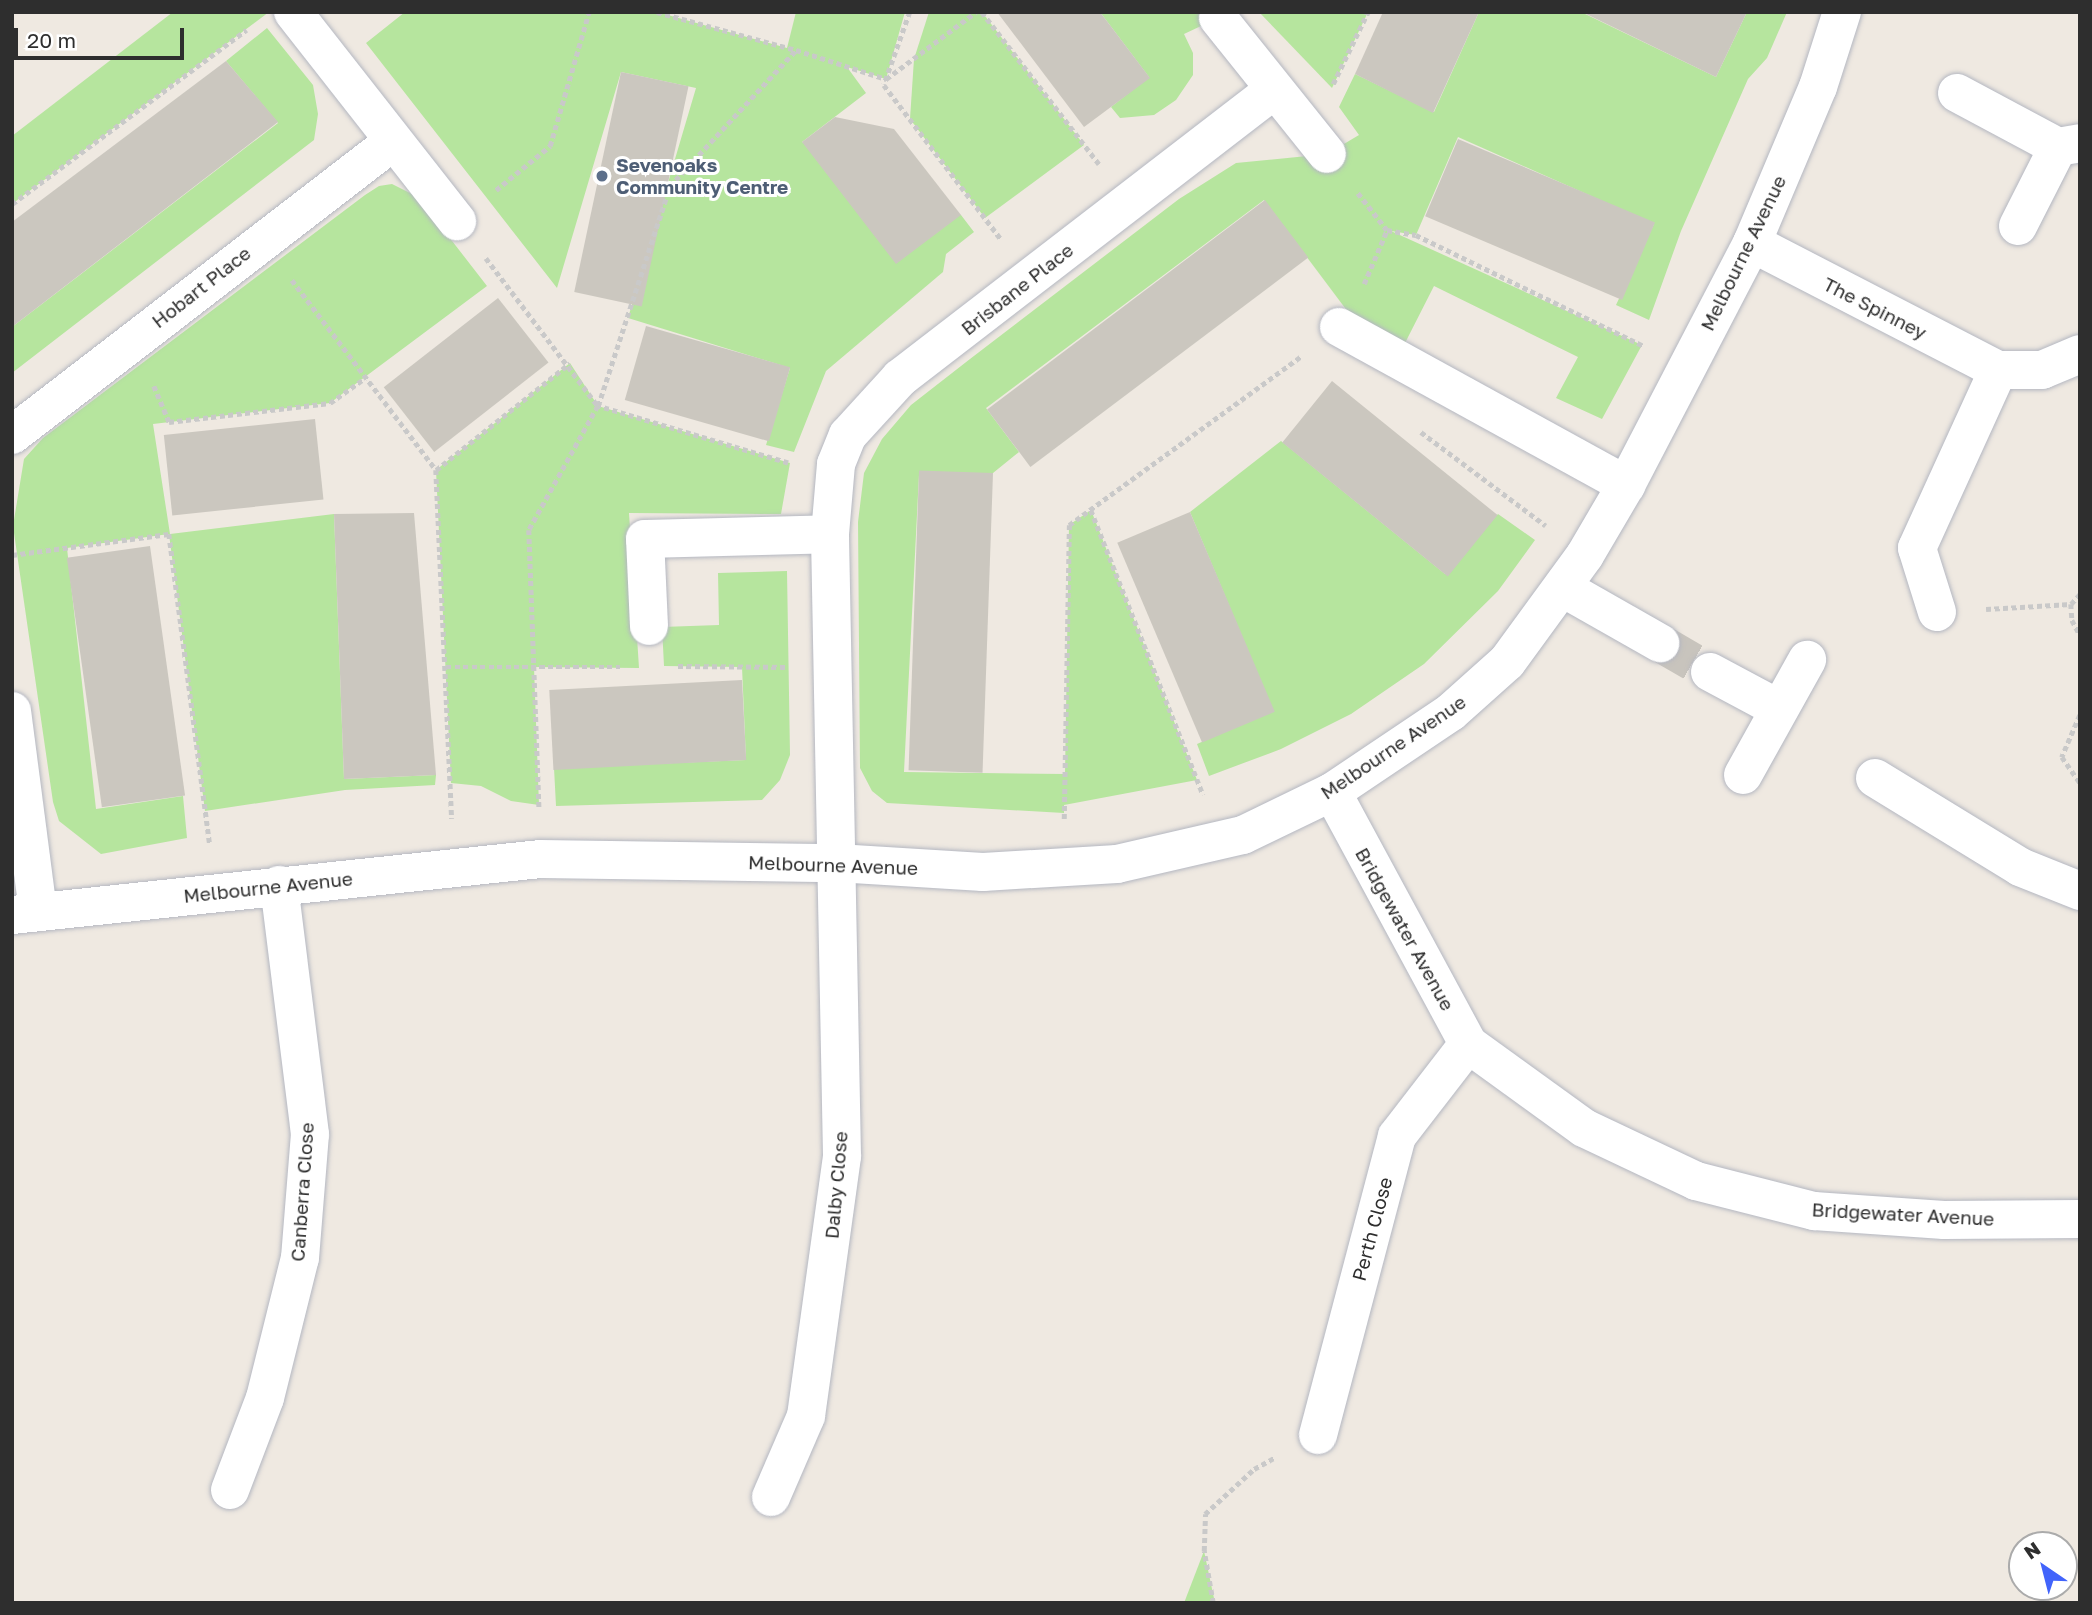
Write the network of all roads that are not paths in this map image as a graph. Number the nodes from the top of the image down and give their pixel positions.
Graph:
1 (293, 12) edge
2 (1842, 12) edge
3 (1218, 18) dead end
4 (1274, 90) junction
5 (1956, 93) dead end
6 (393, 142) junction
7 (1318, 143) road end
8 (2069, 145) edge
9 (457, 221) road end
10 (2018, 226) dead end
11 (1752, 243) junction
12 (1339, 327) road end
13 (2080, 354) edge
14 (1998, 370) junction
15 (12, 435) edge
16 (1626, 485) junction
17 (830, 534) junction
18 (1563, 587) junction
19 (1937, 612) road end
20 (649, 626) dead end
21 (1660, 643) tunnel mouth
22 (1807, 660) dead end
23 (1710, 672) tunnel mouth
24 (1779, 709) junction
25 (12, 711) edge
26 (1743, 775) dead end
27 (1875, 778) dead end
28 (1332, 792) junction
29 (837, 863) junction
30 (279, 885) junction
31 (2080, 891) edge
32 (25, 913) edge
33 (1468, 1044) junction
34 (2080, 1219) edge
35 (1318, 1436) road end
36 (230, 1489) dead end
37 (771, 1497) dead end

1 - 6 street
2 - 11 street, Melbourne Avenue
3 - 4 street
4 - 7 street
4 - 17 street, Brisbane Place
5 - 8 street
6 - 9 street
6 - 15 street, Hobart Place
8 - 10 street
11 - 14 street, The Spinney
11 - 16 street, Melbourne Avenue
12 - 16 street
13 - 14 street, The Spinney
14 - 19 street
16 - 18 street, Melbourne Avenue
17 - 20 street
17 - 29 street, Brisbane Place
18 - 21 street
18 - 28 street, Melbourne Avenue
22 - 24 street
23 - 24 street
24 - 26 street
25 - 32 street
27 - 31 street
28 - 29 street, Melbourne Avenue
28 - 33 street, Bridgewater Avenue
29 - 30 street, Melbourne Avenue
29 - 37 street, Dalby Close
30 - 32 street, Melbourne Avenue
30 - 36 street, Canberra Close
33 - 34 street, Bridgewater Avenue
33 - 35 street, Perth Close

